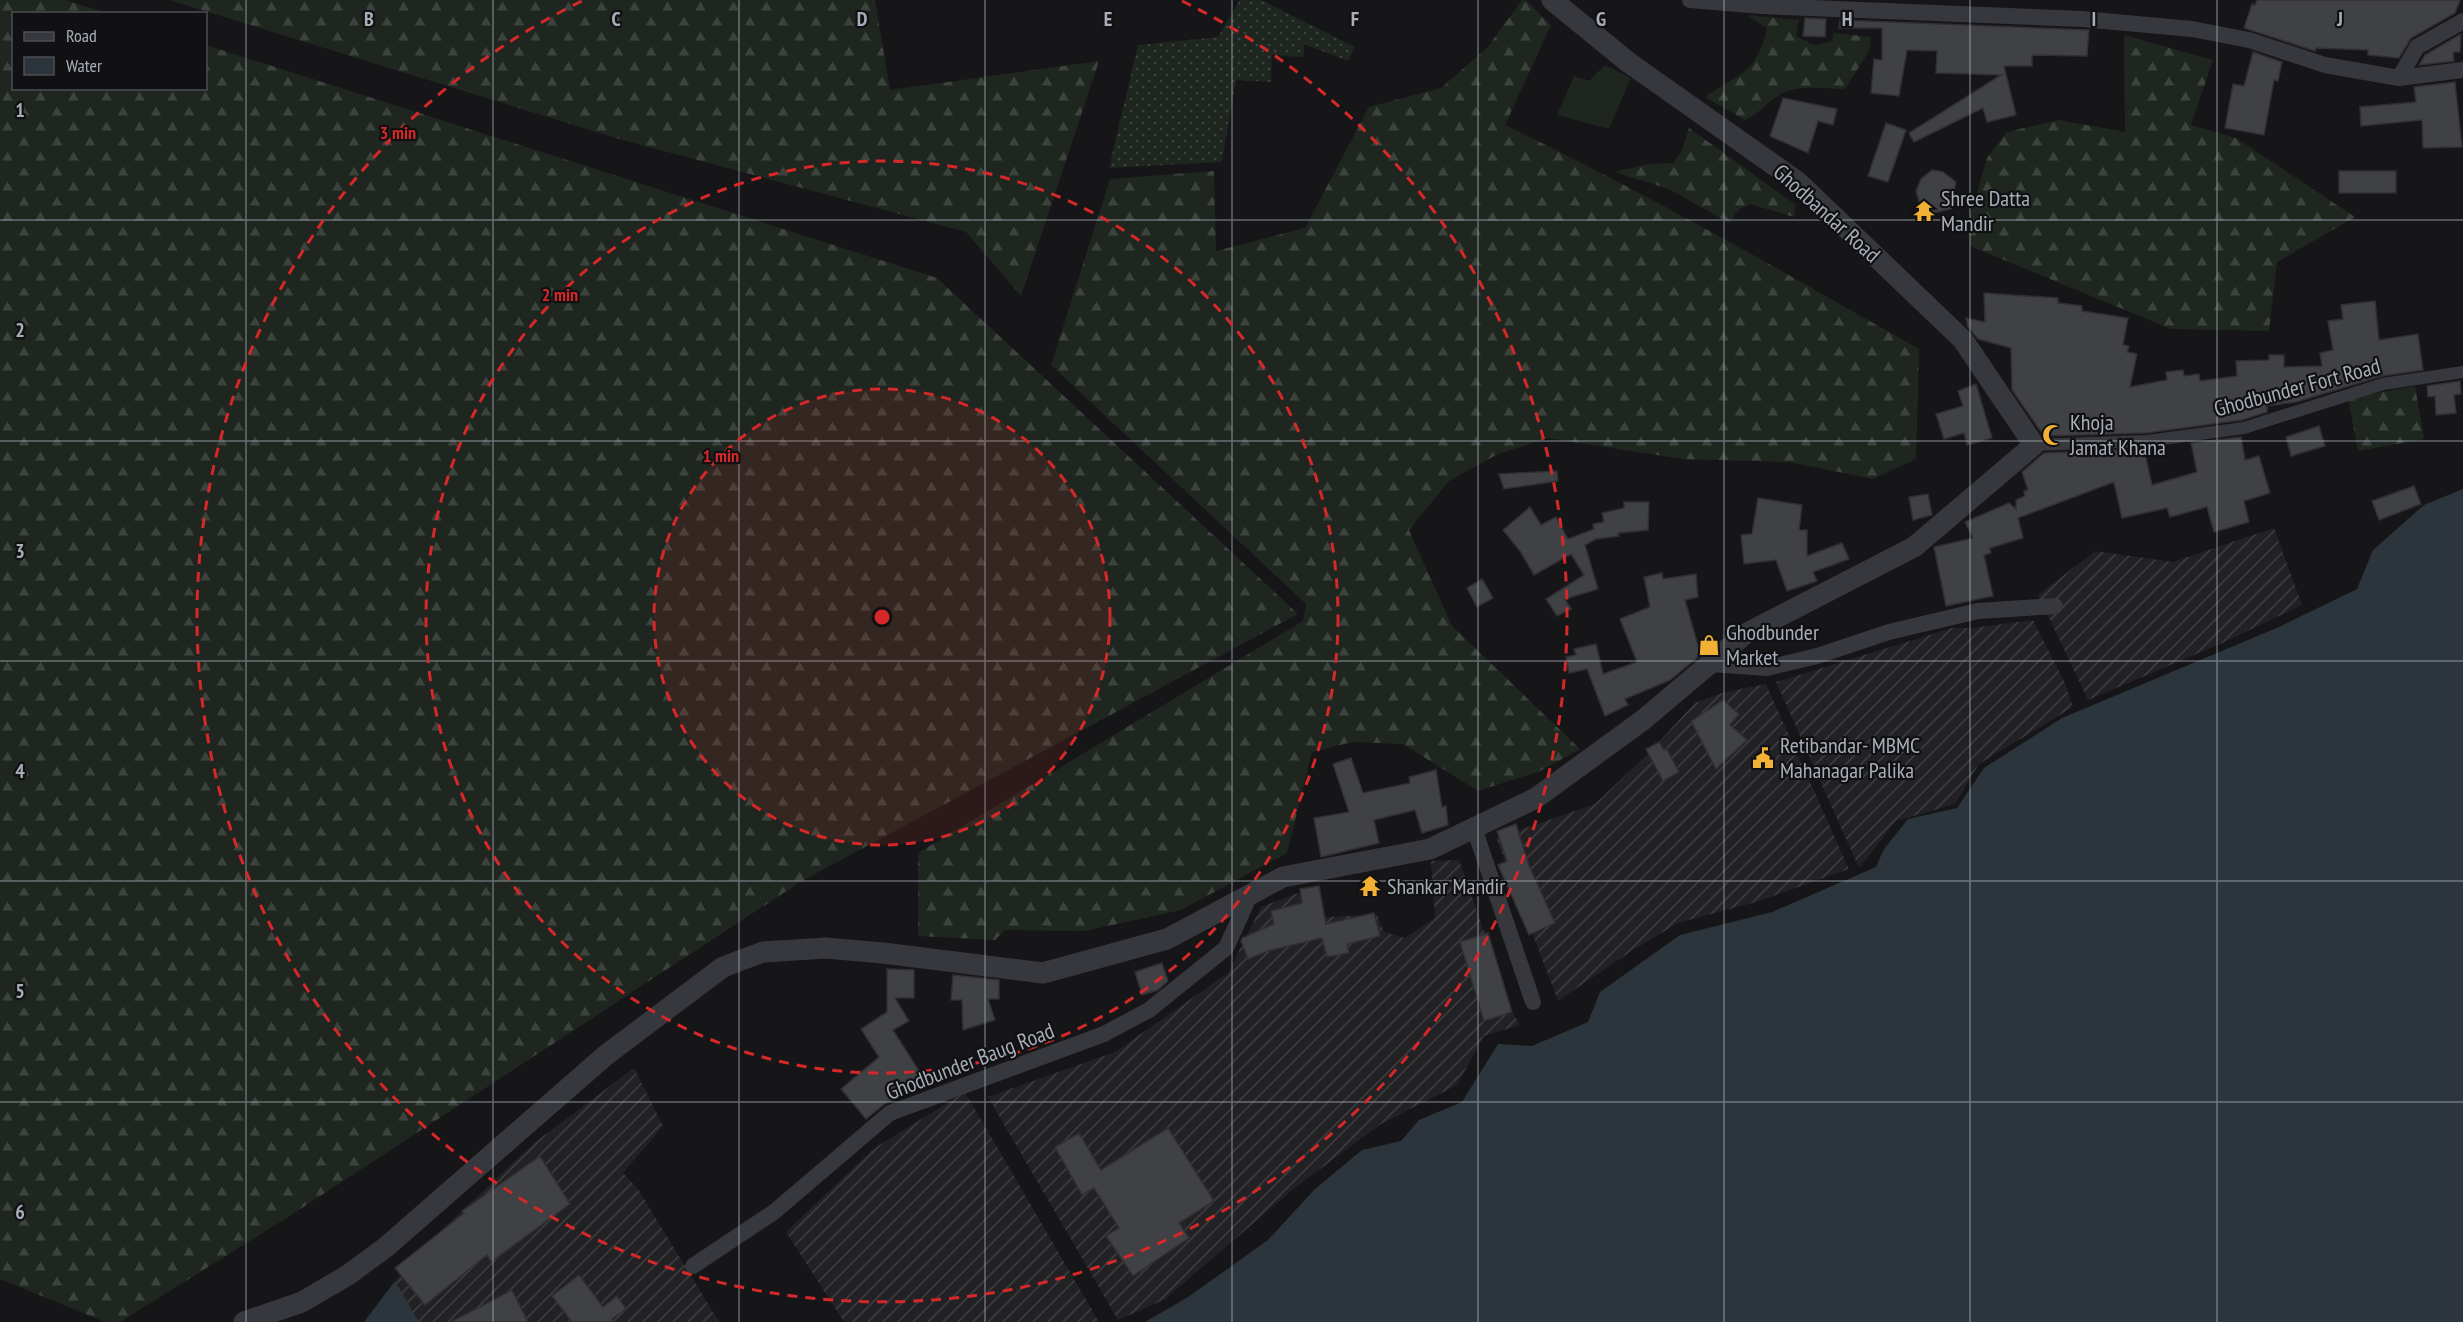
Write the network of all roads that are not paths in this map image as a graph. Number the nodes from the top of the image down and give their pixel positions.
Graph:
1 (1552, 0) edge
2 (1690, 0) edge
3 (2463, 21) edge
4 (2463, 70) edge
5 (2399, 78) junction
6 (2463, 372) edge
7 (2034, 445) junction
8 (2055, 606) dead end
9 (1710, 664) junction
10 (1474, 828) junction
11 (1250, 895) junction
12 (1533, 1002) dead end
13 (693, 1266) dead end
14 (244, 1322) edge

1 - 7 street, Ghodbandar Road
2 - 5 street
3 - 5 street
4 - 5 street
6 - 7 street, Ghodbunder Fort Road
7 - 9 street
8 - 9 street
9 - 10 street
10 - 11 street
10 - 12 street
11 - 13 street, Ghodbunder Baug Road
11 - 14 street

